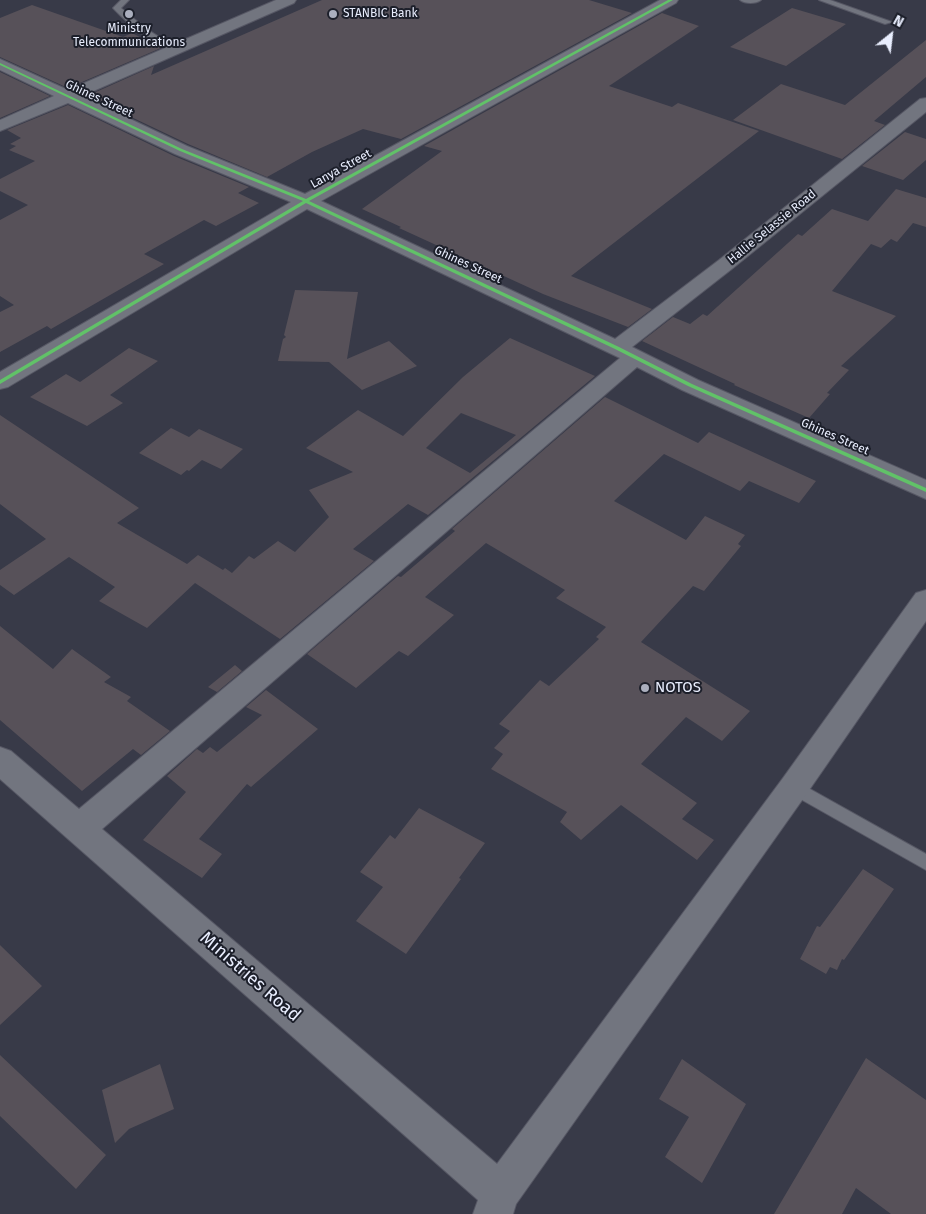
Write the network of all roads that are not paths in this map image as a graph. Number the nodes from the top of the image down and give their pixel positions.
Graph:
1 (125, 0) edge
2 (290, 0) edge
3 (744, 0) edge
4 (757, 0) edge
5 (823, 0) edge
6 (661, 2) edge
7 (888, 22) dead end
8 (179, 49) junction
9 (0, 64) edge
10 (66, 96) junction
11 (921, 112) edge
12 (0, 126) edge
13 (306, 201) junction
14 (626, 353) junction
15 (0, 382) edge
16 (926, 490) edge
17 (926, 600) edge
18 (0, 760) edge
19 (794, 787) junction
20 (80, 829) junction
21 (926, 864) edge
22 (496, 1203) edge

1 - 8 lane
2 - 8 street
3 - 4 lane
5 - 7 lane
6 - 13 street, Lanya Street
8 - 10 street
9 - 10 street, Ghines Street
10 - 12 street
10 - 13 street, Ghines Street
11 - 14 street, Hallie Selassie Road
13 - 14 street, Ghines Street
13 - 15 street, Lanya Street
14 - 16 street, Ghines Street
14 - 20 street, Hallie Selassie Road
17 - 19 street
18 - 20 street, Ministries Road
19 - 21 lane
19 - 22 street
20 - 22 street, Ministries Road

